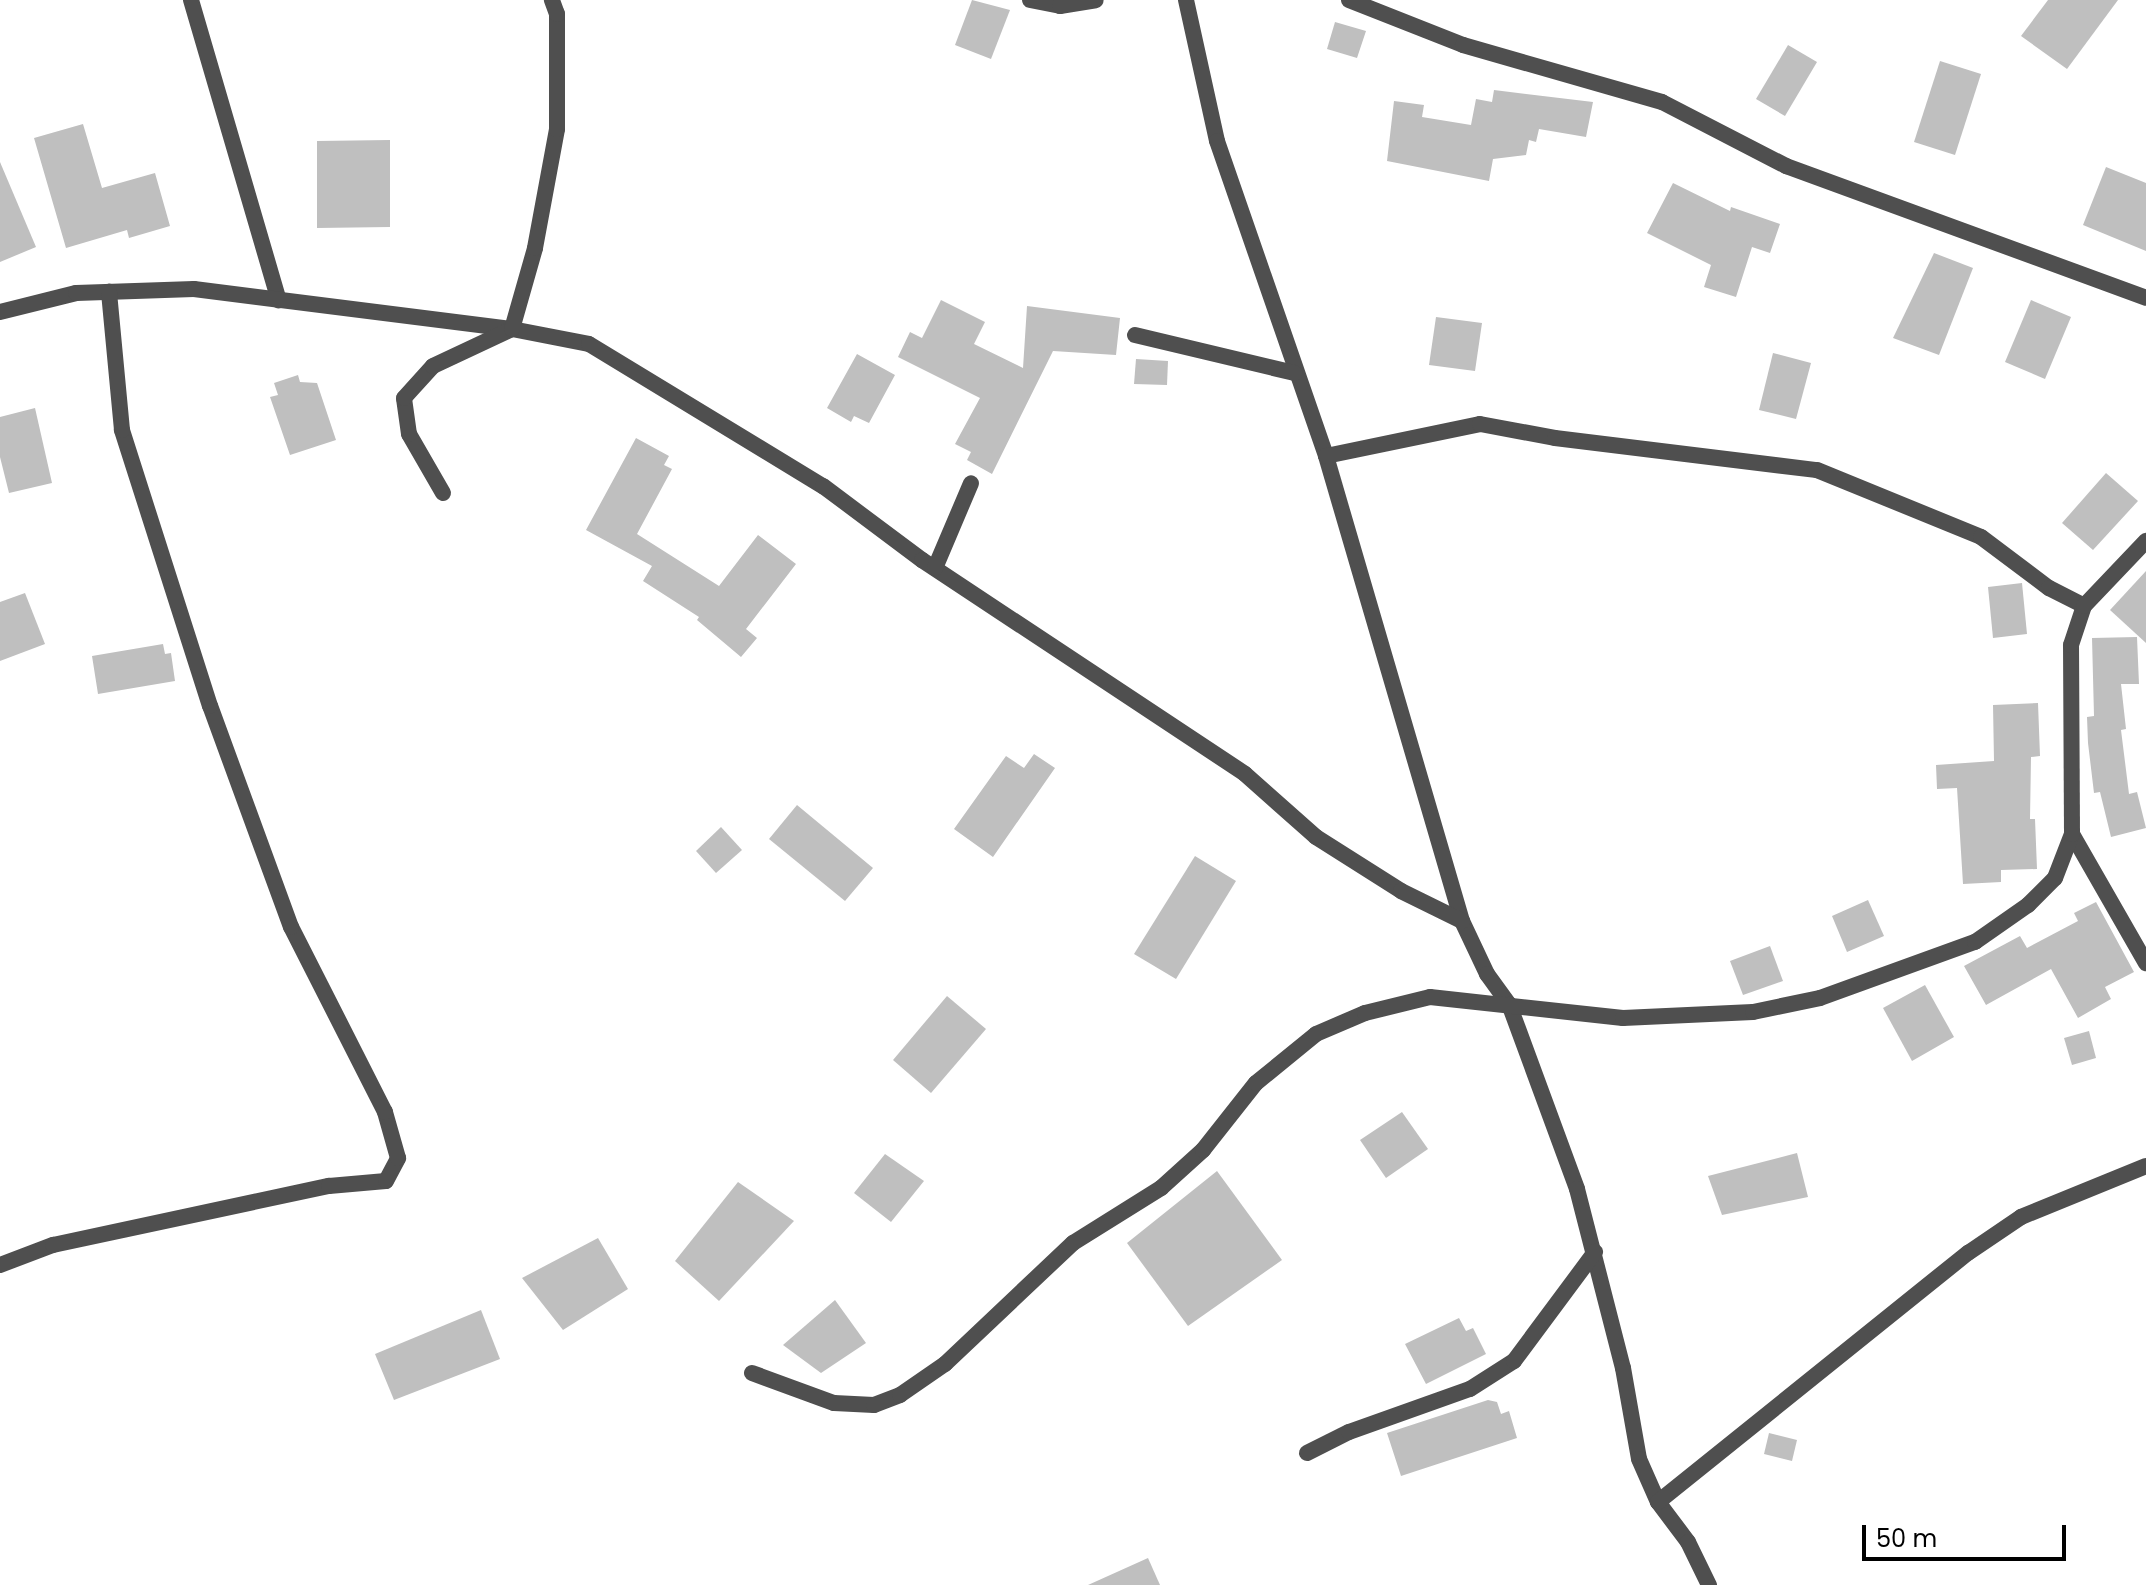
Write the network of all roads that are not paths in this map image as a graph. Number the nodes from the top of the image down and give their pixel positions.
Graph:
1 (191, 0) edge
2 (552, 0) edge
3 (1030, 0) edge
4 (1096, 0) edge
5 (1186, 0) edge
6 (1349, 0) edge
7 (109, 292) junction
8 (2146, 298) edge
9 (279, 300) junction
10 (0, 312) edge
11 (512, 329) junction
12 (1135, 335) dead end
13 (1295, 373) junction
14 (1326, 456) junction
15 (971, 483) dead end
16 (443, 493) dead end
17 (2146, 541) edge
18 (935, 568) junction
19 (2084, 606) junction
20 (2072, 834) junction
21 (1462, 921) junction
22 (2146, 963) edge
23 (1509, 1004) junction
24 (2146, 1166) edge
25 (1595, 1252) junction
26 (0, 1265) edge
27 (752, 1373) dead end
28 (1307, 1453) dead end
29 (1658, 1502) junction
30 (1709, 1585) edge

1 - 9 street
2 - 11 street
3 - 4 street
5 - 13 street
6 - 8 street
7 - 9 street
7 - 10 street
7 - 26 street
9 - 11 street
11 - 16 street
11 - 18 street
12 - 13 street
13 - 14 street
14 - 19 street
14 - 21 street
15 - 18 street
17 - 19 street
18 - 21 street
19 - 20 street
20 - 22 street
20 - 23 street
21 - 23 street
23 - 25 street
23 - 27 street
24 - 29 street
25 - 28 street
25 - 29 street
29 - 30 street

